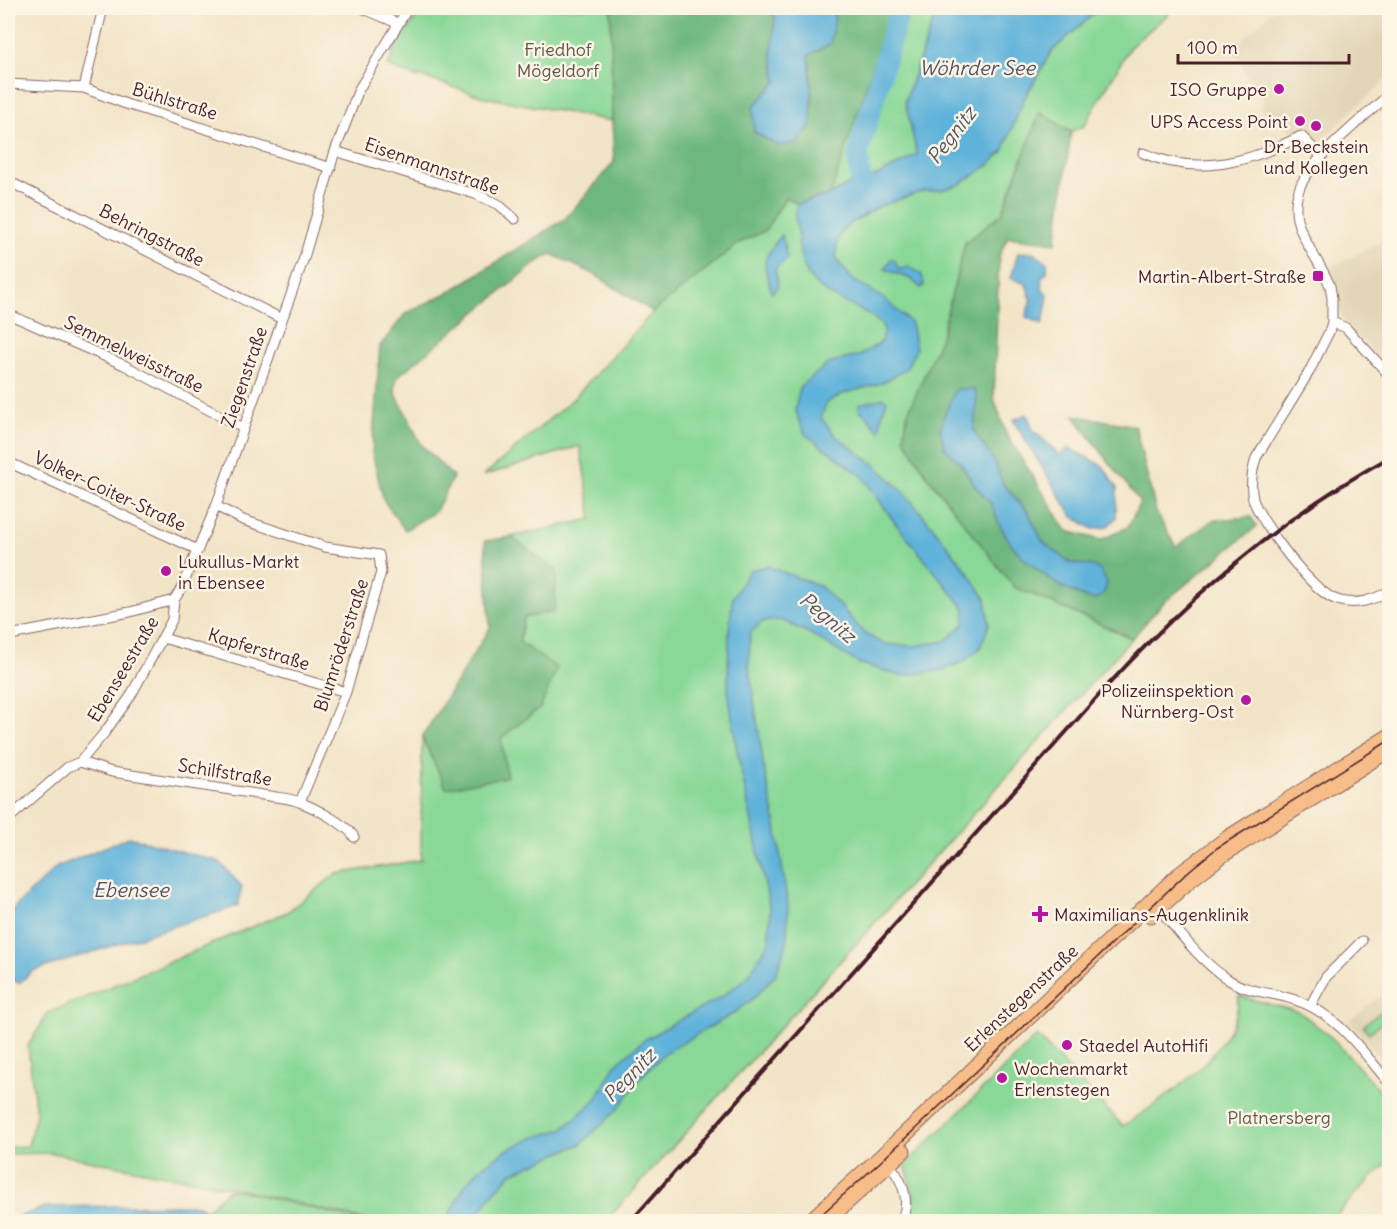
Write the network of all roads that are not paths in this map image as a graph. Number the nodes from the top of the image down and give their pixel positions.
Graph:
1 (103, 8) edge
2 (362, 8) edge
3 (408, 8) edge
4 (398, 23) junction
5 (8, 84) edge
6 (84, 88) junction
7 (1389, 93) edge
8 (335, 151) junction
9 (1143, 153) dead end
10 (1322, 157) junction
11 (330, 168) junction
12 (8, 181) edge
13 (515, 219) dead end
14 (8, 314) edge
15 (282, 319) junction
16 (1332, 322) junction
17 (1389, 376) edge
18 (243, 428) junction
19 (8, 462) edge
20 (216, 506) junction
21 (198, 550) junction
22 (1389, 591) edge
23 (174, 600) junction
24 (163, 638) junction
25 (8, 639) edge
26 (346, 692) junction
27 (1389, 736) edge
28 (1389, 749) edge
29 (80, 762) junction
30 (300, 802) junction
31 (8, 819) edge
32 (354, 837) dead end
33 (1155, 904) junction
34 (1362, 941) dead end
35 (1310, 1006) junction
36 (1389, 1084) edge
37 (885, 1160) junction
38 (809, 1221) edge
39 (825, 1221) edge
40 (900, 1221) edge

1 - 6 street
2 - 4 street
3 - 4 street, Ziegenstraße
4 - 8 street, Ziegenstraße
5 - 6 street, Bühlstraße
6 - 11 street, Bühlstraße
7 - 10 street
8 - 11 street, Ziegenstraße
8 - 13 street, Eisenmannstraße
9 - 10 street
10 - 16 street
11 - 15 street, Ziegenstraße
12 - 15 street, Behringstraße
14 - 18 street, Semmelweisstraße
15 - 18 street, Ziegenstraße
16 - 17 street
16 - 22 street
18 - 20 street, Ziegenstraße
19 - 21 street, Volker-Coiter-Straße
20 - 21 street, Ziegenstraße
20 - 26 street, Blumröderstraße
21 - 23 street, Ziegenstraße
23 - 24 street, Ebenseestraße
23 - 25 street
24 - 26 street, Kapferstraße
24 - 29 street, Ebenseestraße
26 - 30 street, Blumröderstraße
27 - 33 main road, Erlenstegenstraße
28 - 33 main road, Erlenstegenstraße
29 - 30 street, Schilfstraße
29 - 31 street, Ebenseestraße
30 - 32 street, Schilfstraße
33 - 35 street
33 - 37 main road, Erlenstegenstraße
34 - 35 street
35 - 36 street
37 - 38 main road, Erlenstegenstraße
37 - 39 main road, Erlenstegenstraße
37 - 40 street

